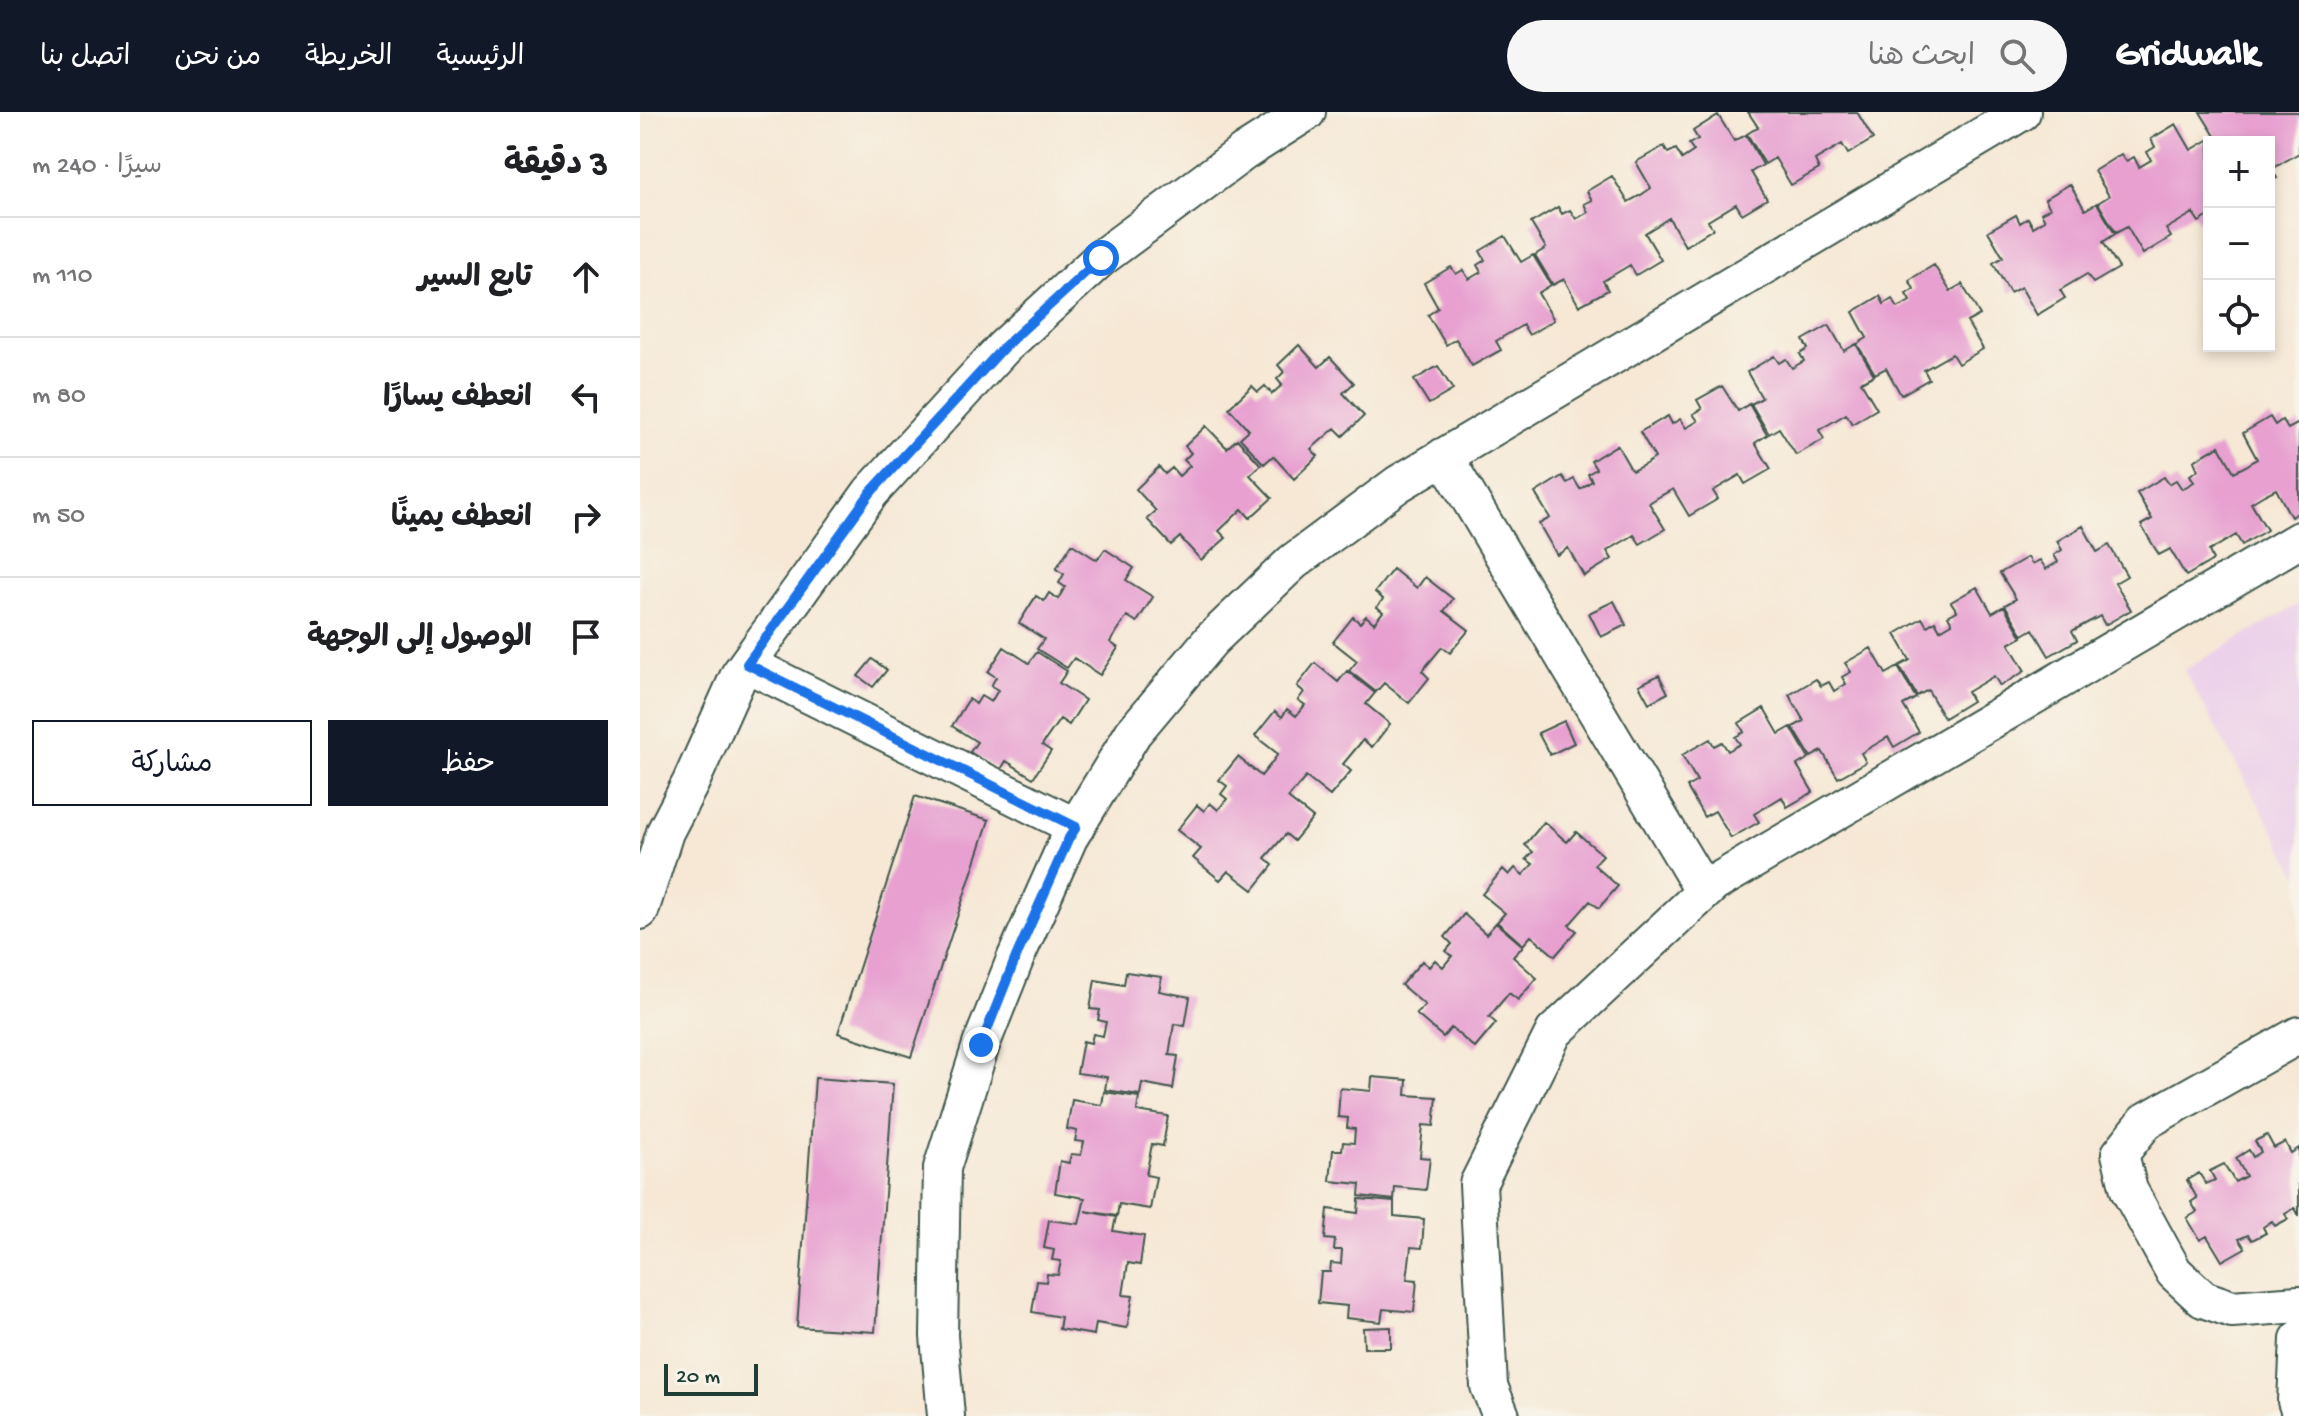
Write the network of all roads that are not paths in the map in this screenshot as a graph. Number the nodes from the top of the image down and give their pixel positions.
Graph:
1 (1307, 112) edge
2 (2022, 112) edge
3 (1444, 456) junction
4 (2299, 540) edge
5 (747, 664) junction
6 (1076, 827) junction
7 (1704, 892) junction
8 (640, 911) edge
9 (2299, 1035) edge
10 (2299, 1304) edge
11 (2299, 1339) edge
12 (2299, 1410) edge
13 (946, 1416) edge
14 (1501, 1416) edge

1 - 5 street
2 - 3 street
3 - 6 street
3 - 7 street
4 - 7 street
5 - 6 street
5 - 8 street
6 - 13 street
7 - 14 street
9 - 10 street
11 - 12 street

